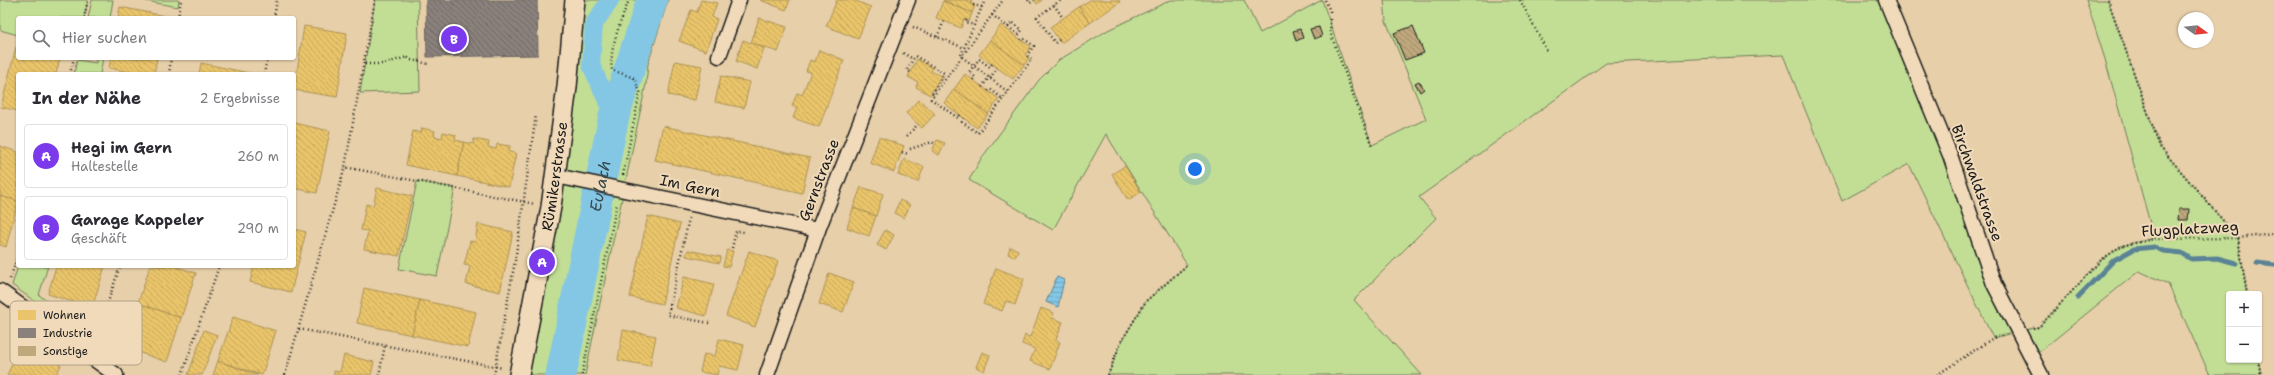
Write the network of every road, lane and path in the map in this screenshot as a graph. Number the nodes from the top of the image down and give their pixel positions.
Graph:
1 (88, 0) edge
2 (181, 0) edge
3 (277, 0) edge
4 (375, 0) edge
5 (575, 0) edge
6 (629, 0) edge
7 (739, 0) edge
8 (908, 0) edge
9 (985, 0) edge
10 (1003, 0) edge
11 (1028, 0) edge
12 (1034, 0) edge
13 (1061, 0) edge
14 (1325, 0) edge
15 (1520, 0) edge
16 (1886, 0) edge
17 (2108, 0) edge
18 (973, 3) edge
19 (1054, 5) junction
20 (982, 7) junction
21 (992, 15) junction
22 (84, 16) edge
23 (178, 16) edge
24 (274, 16) edge
25 (1063, 18) dead end
26 (966, 20) dead end
27 (944, 22) dead end
28 (974, 25) junction
29 (1008, 27) junction
30 (924, 31) dead end
31 (1013, 34) dead end
32 (937, 37) junction
33 (1016, 37) dead end
34 (1021, 40) dead end
35 (1059, 40) dead end
36 (964, 48) junction
37 (1548, 53) dead end
38 (907, 55) dead end
39 (720, 56) dead end
40 (962, 57) junction
41 (913, 59) junction
42 (74, 60) edge
43 (171, 60) edge
44 (267, 60) edge
45 (959, 61) junction
46 (365, 64) junction
47 (429, 64) dead end
48 (992, 64) dead end
49 (974, 66) junction
50 (997, 68) dead end
51 (70, 72) edge
52 (169, 72) edge
53 (264, 72) edge
54 (910, 72) dead end
55 (990, 78) junction
56 (973, 80) dead end
57 (982, 87) dead end
58 (988, 91) dead end
59 (1008, 92) junction
60 (934, 95) junction
61 (1003, 99) junction
62 (536, 115) dead end
63 (960, 115) dead end
64 (964, 118) dead end
65 (918, 124) dead end
66 (907, 136) dead end
67 (935, 144) dead end
68 (1372, 146) dead end
69 (910, 149) dead end
70 (902, 152) dead end
71 (908, 154) dead end
72 (345, 167) junction
73 (556, 176) junction
74 (616, 188) junction
75 (524, 202) junction
76 (692, 204) junction
77 (539, 205) dead end
78 (818, 230) junction
79 (750, 233) dead end
80 (2274, 234) edge
81 (2238, 238) junction
82 (732, 248) dead end
83 (1187, 265) dead end
84 (119, 268) edge
85 (218, 268) edge
86 (0, 291) edge
87 (2247, 291) edge
88 (14, 301) edge
89 (108, 301) edge
90 (709, 323) dead end
91 (299, 329) junction
92 (2020, 331) junction
93 (385, 345) junction
94 (2259, 363) edge
95 (102, 365) edge
96 (496, 367) junction
97 (514, 372) edge
98 (116, 375) edge
99 (182, 375) edge
100 (285, 375) edge
101 (379, 375) edge
102 (494, 375) edge
103 (582, 375) edge
104 (767, 375) edge
105 (1108, 375) edge
106 (1937, 375) edge
107 (2041, 375) edge
108 (2261, 375) edge

1 - 22 path
2 - 23 path
3 - 24 path
4 - 46 path
5 - 73 main road, Rümikerstrasse
6 - 74 path
7 - 39 street
8 - 78 street, Gernstrasse
9 - 20 path
10 - 21 path
11 - 12 path
13 - 19 path
14 - 68 path
15 - 37 path
16 - 92 street, Birchwaldstrasse
17 - 81 path
18 - 20 path
19 - 25 path
19 - 35 path
20 - 28 path
21 - 29 path
21 - 40 path
26 - 28 path
27 - 32 path
28 - 36 path
29 - 31 path
29 - 33 path
30 - 32 path
32 - 36 path
34 - 59 path
36 - 45 path
38 - 41 path
40 - 45 path
40 - 49 path
41 - 54 path
41 - 60 path
42 - 51 path
43 - 52 path
44 - 53 path
45 - 60 path
46 - 47 path
46 - 72 path
48 - 49 path
49 - 55 path
49 - 56 path
50 - 55 path
55 - 57 path
55 - 59 path
58 - 61 path
59 - 61 path
60 - 63 path
61 - 64 path
62 - 75 path
65 - 66 path
67 - 69 path
70 - 71 path
72 - 75 path
72 - 91 path
73 - 74 street, Im Gern
73 - 97 main road, Rümikerstrasse
74 - 76 street, Im Gern
74 - 103 path
75 - 77 path
75 - 96 path
76 - 78 street, Im Gern
76 - 90 path
78 - 104 street, Gernstrasse
79 - 82 path
80 - 81 path, Flugplatzweg
81 - 87 path
81 - 92 path, Flugplatzweg
83 - 105 path
84 - 89 path
85 - 99 path
86 - 88 street
91 - 93 path
91 - 100 path
92 - 106 path, Flugplatzweg
92 - 107 street, Birchwaldstrasse
93 - 96 path
93 - 101 path
94 - 108 path
95 - 98 street
96 - 97 path
96 - 102 path

